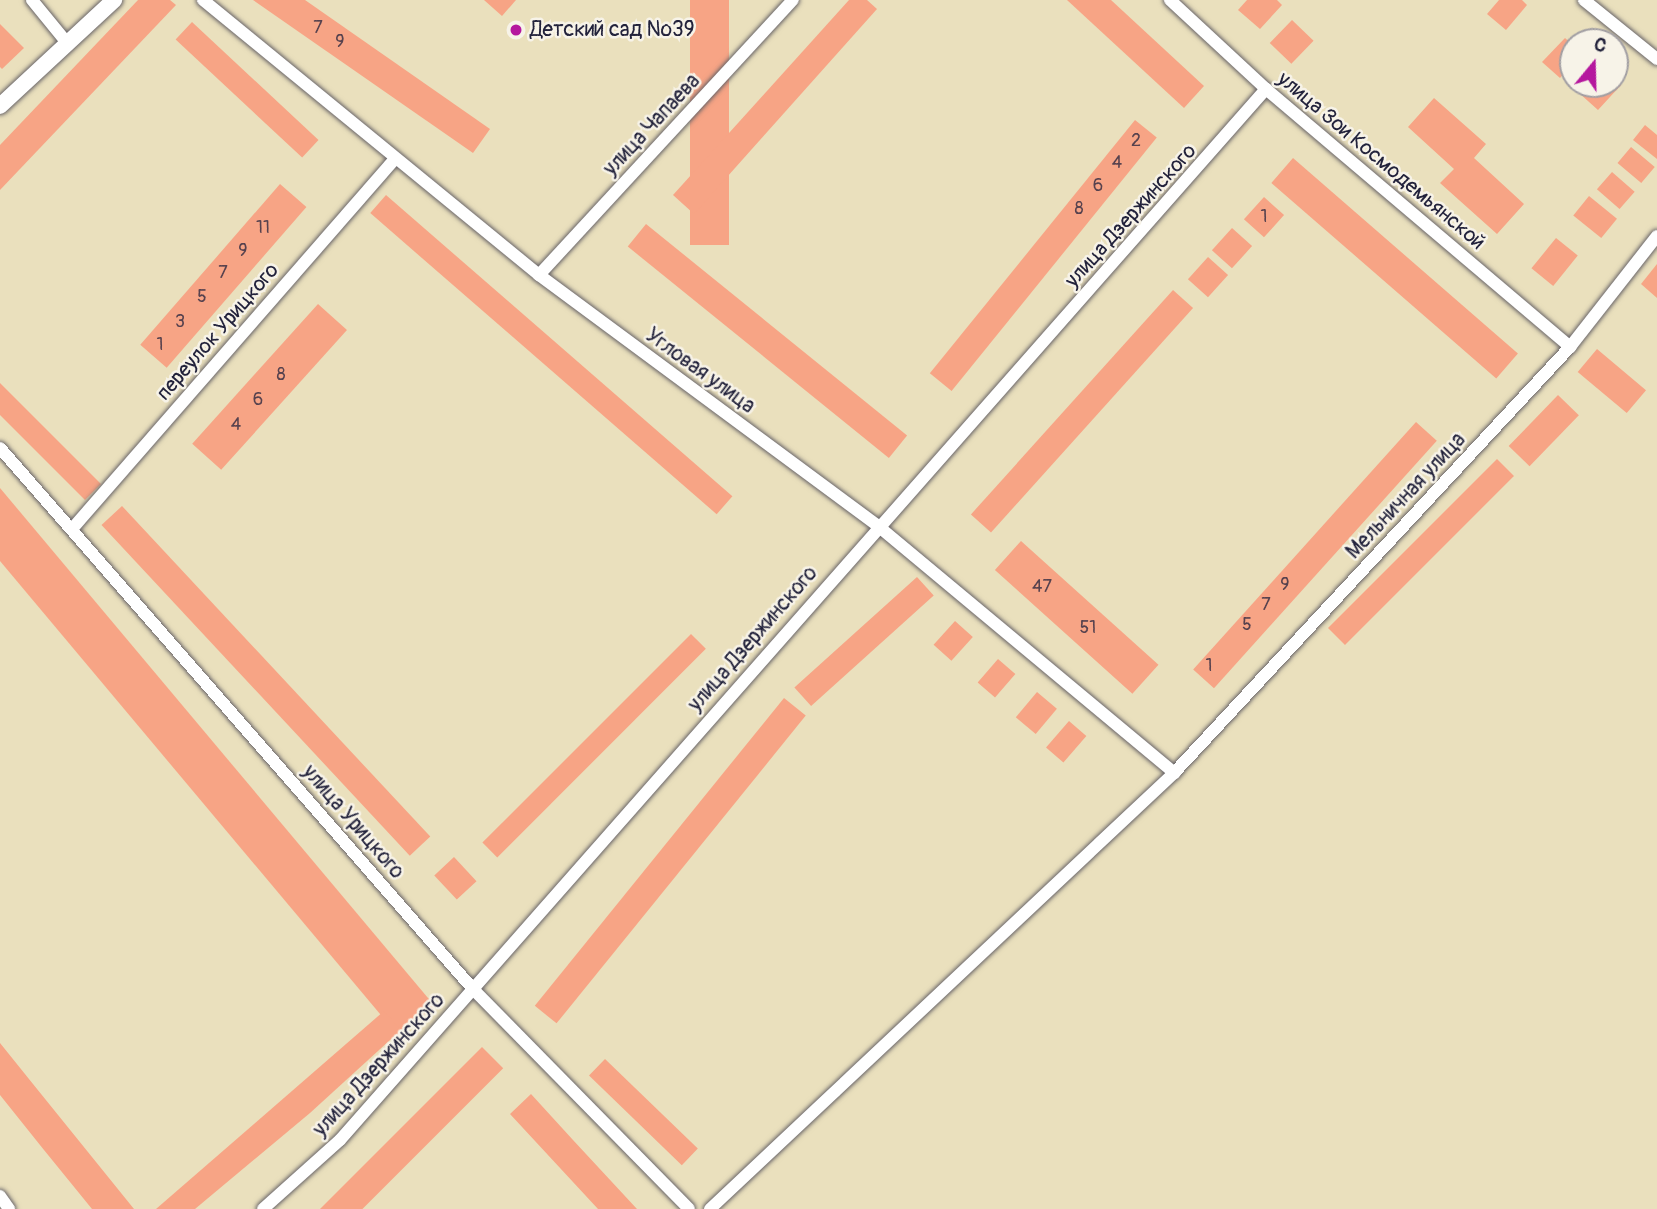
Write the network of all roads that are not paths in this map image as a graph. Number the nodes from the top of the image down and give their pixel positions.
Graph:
1 (32, 0) edge
2 (114, 0) edge
3 (203, 0) edge
4 (793, 0) edge
5 (1170, 0) edge
6 (1584, 0) edge
7 (68, 44) junction
8 (1657, 59) edge
9 (1266, 89) junction
10 (0, 106) edge
11 (394, 160) junction
12 (1657, 236) edge
13 (539, 275) junction
14 (1570, 347) junction
15 (0, 448) edge
16 (878, 526) junction
17 (72, 529) junction
18 (1174, 774) junction
19 (473, 989) junction
20 (0, 1196) edge
21 (9, 1209) edge
22 (263, 1209) edge
23 (689, 1209) edge
24 (710, 1209) edge

1 - 7 street
2 - 7 street
3 - 11 street, Угловая улица
4 - 13 street, улица Чапаева
5 - 9 street, улица Зои Космодемьянской
6 - 8 street
7 - 10 street
9 - 14 street, улица Зои Космодемьянской
9 - 16 street, улица Дзержинского
11 - 13 street, Угловая улица
11 - 17 street, переулок Урицкого
12 - 14 street, Мельничная улица
13 - 16 street, Угловая улица
14 - 18 street, Мельничная улица
15 - 17 street, улица Урицкого
16 - 18 street, Угловая улица
16 - 19 street, улица Дзержинского
17 - 19 street, улица Урицкого
18 - 24 street, Мельничная улица
19 - 22 street, улица Дзержинского
19 - 23 street, улица Урицкого
20 - 21 street

